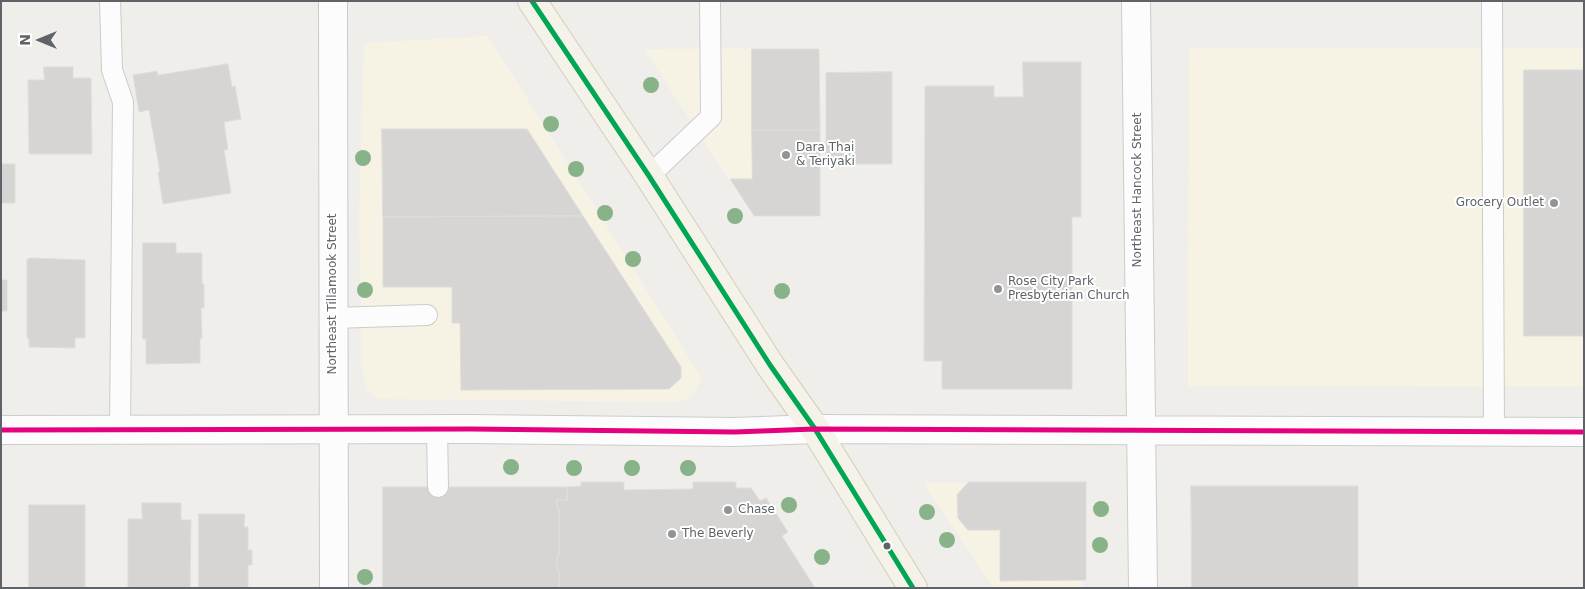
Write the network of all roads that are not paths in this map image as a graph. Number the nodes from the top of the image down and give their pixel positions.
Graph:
1 (110, 1) edge
2 (333, 1) edge
3 (532, 1) edge
4 (710, 1) edge
5 (1136, 1) edge
6 (1492, 1) edge
7 (649, 176) junction
8 (428, 315) dead end
9 (334, 318) junction
10 (815, 429) junction
11 (1, 430) edge
12 (120, 430) junction
13 (334, 430) junction
14 (437, 430) junction
15 (1141, 431) junction
16 (1494, 432) junction
17 (1584, 432) edge
18 (438, 486) dead end
19 (334, 588) edge
20 (913, 588) edge
21 (1143, 588) edge

1 - 12 lane
2 - 9 street, Northeast Tillamook Street
3 - 7 main road
4 - 7 lane
5 - 15 street, Northeast Hancock Street
6 - 16 lane
7 - 10 main road
8 - 9 lane
9 - 13 street, Northeast Tillamook Street
10 - 14 street
10 - 15 street
10 - 20 main road
11 - 12 street
12 - 13 street
13 - 14 street
13 - 19 street, Northeast Tillamook Street
14 - 18 lane
15 - 16 street
15 - 21 street, Northeast Hancock Street
16 - 17 street

